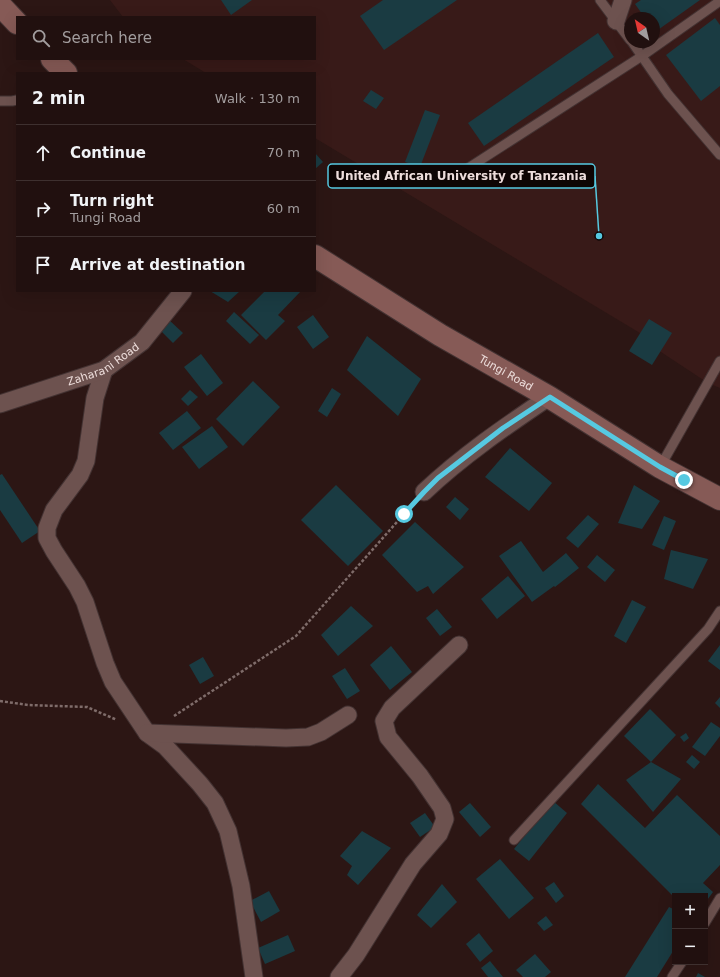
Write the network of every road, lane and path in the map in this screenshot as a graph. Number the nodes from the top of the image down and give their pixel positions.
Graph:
1 (600, 0) edge
2 (623, 0) edge
3 (720, 2) edge
4 (0, 5) edge
5 (616, 21) junction
6 (16, 22) edge
7 (624, 32) edge
8 (636, 48) edge
9 (642, 56) junction
10 (16, 100) edge
11 (0, 101) edge
12 (720, 154) edge
13 (462, 172) dead end
14 (316, 257) edge
15 (181, 292) edge
16 (720, 361) edge
17 (104, 370) junction
18 (550, 397) junction
19 (0, 404) edge
20 (660, 467) junction
21 (424, 492) joint
22 (720, 499) edge
23 (720, 612) edge
24 (460, 645) dead end
25 (0, 701) edge
26 (173, 716) dead end
27 (348, 716) dead end
28 (147, 733) junction
29 (514, 840) dead end
30 (720, 898) edge
31 (708, 918) edge
32 (680, 965) edge
33 (254, 977) edge
34 (339, 977) edge
35 (672, 977) edge

1 - 5 lane
2 - 5 street
3 - 9 lane
4 - 6 main road
5 - 7 lane
8 - 9 lane
9 - 12 lane
9 - 13 lane
10 - 11 lane
14 - 18 main road, Tungi Road
15 - 17 street, Zaharani Road
16 - 20 lane
17 - 19 street, Zaharani Road
17 - 28 street
18 - 20 main road, Tungi Road
18 - 21 street
20 - 22 main road, Tungi Road
21 - 26 path
23 - 29 lane
24 - 34 street
25 - 28 path
27 - 28 street
28 - 33 street
30 - 31 lane
32 - 35 lane

